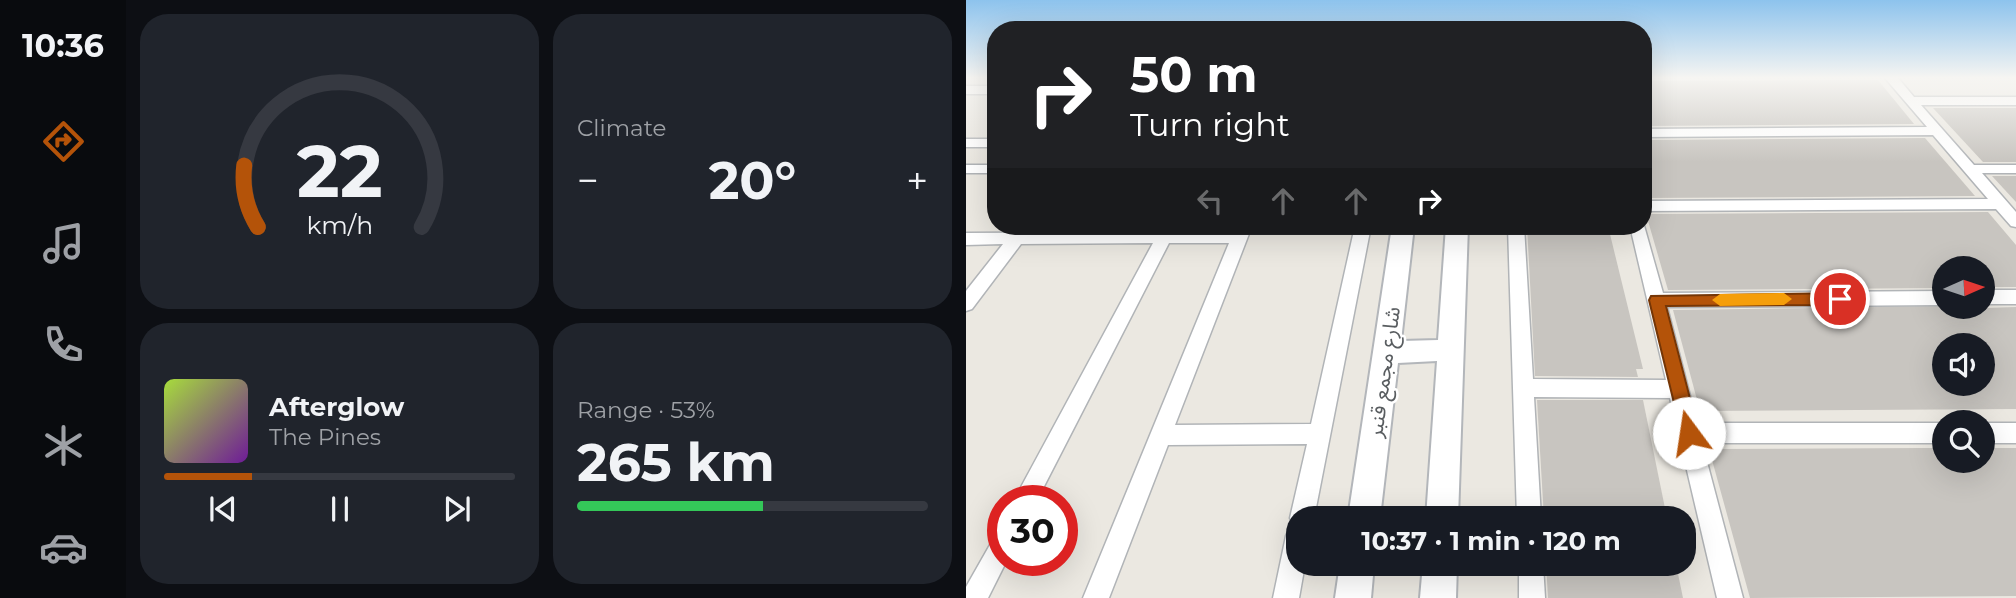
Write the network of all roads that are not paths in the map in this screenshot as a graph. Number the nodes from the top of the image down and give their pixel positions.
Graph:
1 (1915, 106) edge
2 (1937, 131) junction
3 (1652, 133) edge
4 (966, 143) edge
5 (987, 143) edge
6 (966, 169) edge
7 (987, 169) edge
8 (1970, 169) junction
9 (2016, 169) edge
10 (2000, 204) junction
11 (1652, 206) edge
12 (2016, 222) edge
13 (1190, 235) edge
14 (1240, 235) edge
15 (1361, 235) edge
16 (1402, 235) edge
17 (1456, 235) edge
18 (1516, 235) edge
19 (1640, 235) edge
20 (1164, 237) junction
21 (966, 239) edge
22 (1016, 239) junction
23 (2016, 297) edge
24 (1932, 298) edge
25 (1995, 298) edge
26 (1657, 300) junction
27 (966, 304) edge
28 (1450, 351) junction
29 (1387, 354) junction
30 (1523, 388) junction
31 (1678, 389) junction
32 (1689, 433) junction
33 (1932, 433) edge
34 (1995, 433) edge
35 (2016, 433) edge
36 (1161, 435) junction
37 (1320, 435) junction
38 (1034, 485) edge
39 (1305, 506) edge
40 (1366, 506) edge
41 (1443, 506) edge
42 (1528, 506) edge
43 (987, 574) edge
44 (1290, 576) edge
45 (1356, 576) edge
46 (1439, 576) edge
47 (1531, 576) edge
48 (974, 598) edge
49 (1096, 598) edge
50 (1286, 598) edge
51 (1353, 598) edge
52 (1438, 598) edge
53 (1532, 598) edge
54 (1730, 598) edge

1 - 2 street
2 - 3 street
2 - 8 street
4 - 5 street
6 - 7 street
8 - 9 street
8 - 10 street
10 - 11 street
10 - 12 street
13 - 20 street
14 - 36 street
15 - 37 street
16 - 29 main road, شارع مجمع قنبر
17 - 28 main road
18 - 30 street
19 - 26 street
20 - 22 street
20 - 38 street
21 - 22 street
22 - 27 street
23 - 25 street
24 - 26 street
26 - 31 street
28 - 29 main road
28 - 41 main road
29 - 40 main road, شارع مجمع قنبر
30 - 31 street
30 - 42 street
31 - 32 street
32 - 33 street
32 - 54 street
34 - 35 street
36 - 37 street
36 - 49 street
37 - 39 street
43 - 48 street
44 - 50 street
45 - 51 main road
46 - 52 main road
47 - 53 street

